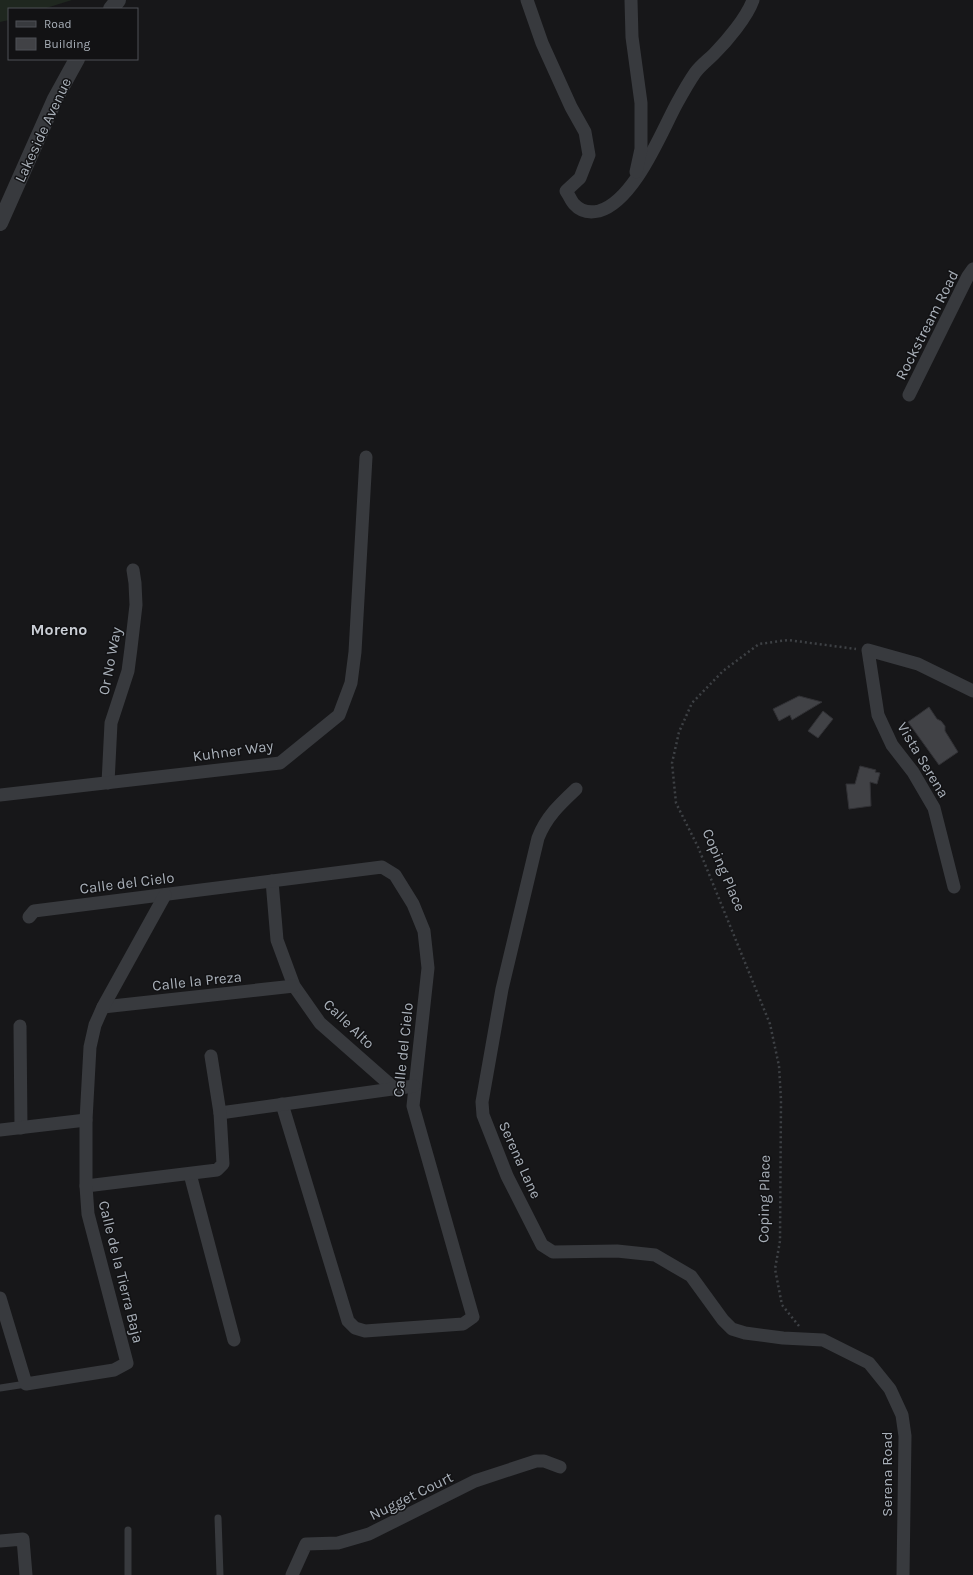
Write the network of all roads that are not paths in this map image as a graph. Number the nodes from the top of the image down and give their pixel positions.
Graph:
1 (118, 0) edge
2 (527, 0) edge
3 (630, 0) edge
4 (753, 0) edge
5 (112, 8) edge
6 (76, 60) edge
7 (633, 183) junction
8 (0, 223) edge
9 (973, 270) edge
10 (909, 395) dead end
11 (366, 458) dead end
12 (133, 570) dead end
13 (973, 691) edge
14 (108, 783) junction
15 (576, 790) dead end
16 (0, 795) edge
17 (272, 881) junction
18 (954, 887) dead end
19 (165, 895) junction
20 (29, 917) dead end
21 (294, 986) junction
22 (103, 1007) junction
23 (20, 1026) dead end
24 (211, 1056) dead end
25 (414, 1086) junction
26 (395, 1089) junction
27 (282, 1104) junction
28 (220, 1113) junction
29 (86, 1120) junction
30 (21, 1128) junction
31 (0, 1130) edge
32 (190, 1174) junction
33 (86, 1186) junction
34 (0, 1298) edge
35 (234, 1340) dead end
36 (822, 1340) joint
37 (26, 1384) junction
38 (0, 1388) edge
39 (560, 1467) dead end
40 (218, 1518) dead end
41 (128, 1530) dead end
42 (0, 1540) edge
43 (26, 1575) edge
44 (128, 1575) edge
45 (220, 1575) edge
46 (292, 1575) edge
47 (903, 1575) edge

1 - 5 street
2 - 7 street
3 - 7 street
4 - 7 street
6 - 8 street, Lakeside Avenue
9 - 10 street, Rockstream Road
11 - 14 street, Kuhner Way
12 - 14 street, Or No Way
13 - 18 street, Vista Serena
14 - 16 street, Kuhner Way
15 - 36 street, Serena Lane
17 - 19 street, Calle del Cielo
17 - 21 street, Calle Alto
17 - 25 street, Calle del Cielo
19 - 20 street, Calle del Cielo
19 - 22 street, Calle de la Tierra Baja
21 - 22 street, Calle la Preza
21 - 26 street, Calle Alto
22 - 29 street, Calle de la Tierra Baja
23 - 30 street
24 - 28 street
25 - 26 street
25 - 27 street, Calle del Cielo
26 - 27 street
27 - 28 street
28 - 32 street
29 - 30 street
29 - 33 street, Calle de la Tierra Baja
30 - 31 street
32 - 33 street
32 - 35 street
33 - 37 street, Calle de la Tierra Baja
34 - 37 street
36 - 47 street, Serena Road
37 - 38 lane
39 - 46 street, Nugget Court
40 - 45 lane
41 - 44 lane
42 - 43 street

